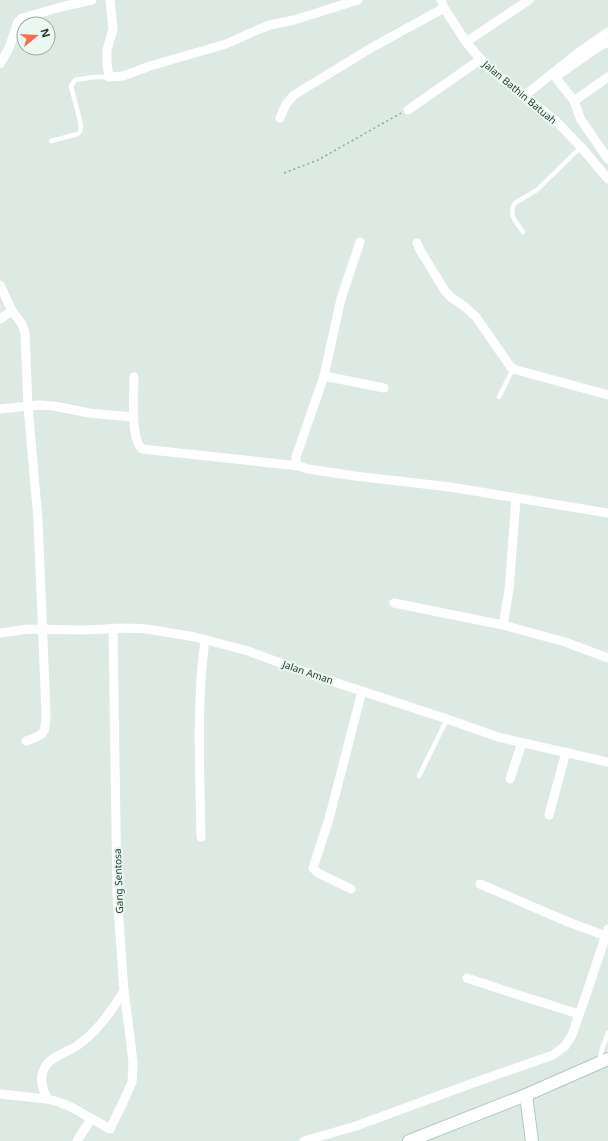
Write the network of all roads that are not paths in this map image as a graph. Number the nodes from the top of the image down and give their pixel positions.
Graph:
1 (92, 0) edge
2 (110, 0) edge
3 (358, 0) edge
4 (529, 0) edge
5 (442, 4) edge
6 (608, 32) edge
7 (466, 42) junction
8 (608, 43) edge
9 (481, 59) junction
10 (0, 64) edge
11 (109, 77) junction
12 (608, 77) edge
13 (524, 96) junction
14 (574, 102) junction
15 (408, 110) road end
16 (280, 118) dead end
17 (51, 141) dead end
18 (581, 147) junction
19 (608, 159) edge
20 (608, 179) edge
21 (523, 232) dead end
22 (360, 242) dead end
23 (418, 243) dead end
24 (0, 285) edge
25 (12, 311) junction
26 (0, 319) edge
27 (513, 369) junction
28 (324, 376) junction
29 (134, 377) dead end
30 (384, 388) dead end
31 (608, 395) edge
32 (499, 397) dead end
33 (28, 406) junction
34 (0, 409) edge
35 (133, 417) junction
36 (296, 466) junction
37 (516, 499) junction
38 (608, 513) edge
39 (394, 603) dead end
40 (503, 625) junction
41 (113, 628) junction
42 (42, 629) junction
43 (0, 633) edge
44 (205, 640) junction
45 (608, 658) edge
46 (362, 691) junction
47 (447, 719) junction
48 (26, 741) dead end
49 (522, 743) junction
50 (566, 752) junction
51 (608, 762) edge
52 (419, 776) dead end
53 (510, 779) dead end
54 (549, 815) dead end
55 (201, 837) dead end
56 (480, 884) dead end
57 (351, 889) dead end
58 (607, 932) edge
59 (467, 978) dead end
60 (124, 991) junction
61 (579, 1014) junction
62 (608, 1033) edge
63 (603, 1061) edge
64 (0, 1094) edge
65 (526, 1095) junction
66 (47, 1099) junction
67 (91, 1119) junction
68 (77, 1141) edge
69 (304, 1141) edge
70 (409, 1141) edge
71 (532, 1141) edge

1 - 10 street
2 - 11 street
3 - 11 street
4 - 7 street
5 - 7 street, Jalan Bathin Batuah
5 - 16 street
6 - 13 street
7 - 9 street, Jalan Bathin Batuah
8 - 14 street
9 - 13 street, Jalan Bathin Batuah
9 - 15 street
11 - 17 lane
12 - 14 street
13 - 18 street, Jalan Bathin Batuah
14 - 19 street
18 - 20 street, Jalan Bathin Batuah
18 - 21 lane
22 - 28 street
23 - 27 street
24 - 25 street
25 - 26 street
25 - 33 street
27 - 31 street
27 - 32 lane
28 - 30 street
28 - 36 street
29 - 35 street
33 - 34 street
33 - 35 street
33 - 42 street
35 - 36 street
36 - 37 street
37 - 38 street
37 - 40 street
39 - 40 street
40 - 45 street
41 - 42 street, Jalan Aman
41 - 44 street, Jalan Aman
41 - 60 street, Gang Sentosa
42 - 43 street, Jalan Aman
42 - 48 street
44 - 46 street, Jalan Aman
44 - 55 street
46 - 47 street, Jalan Aman
46 - 57 street
47 - 49 street, Jalan Aman
47 - 52 lane
49 - 50 street, Jalan Aman
49 - 53 street
50 - 51 street, Jalan Aman
50 - 54 street
56 - 58 street
58 - 61 street
59 - 61 street
60 - 66 street
60 - 67 street, Gang Sentosa
61 - 69 street
62 - 63 lane
63 - 65 street
64 - 66 street
65 - 70 street
65 - 71 street
66 - 67 street
67 - 68 street

